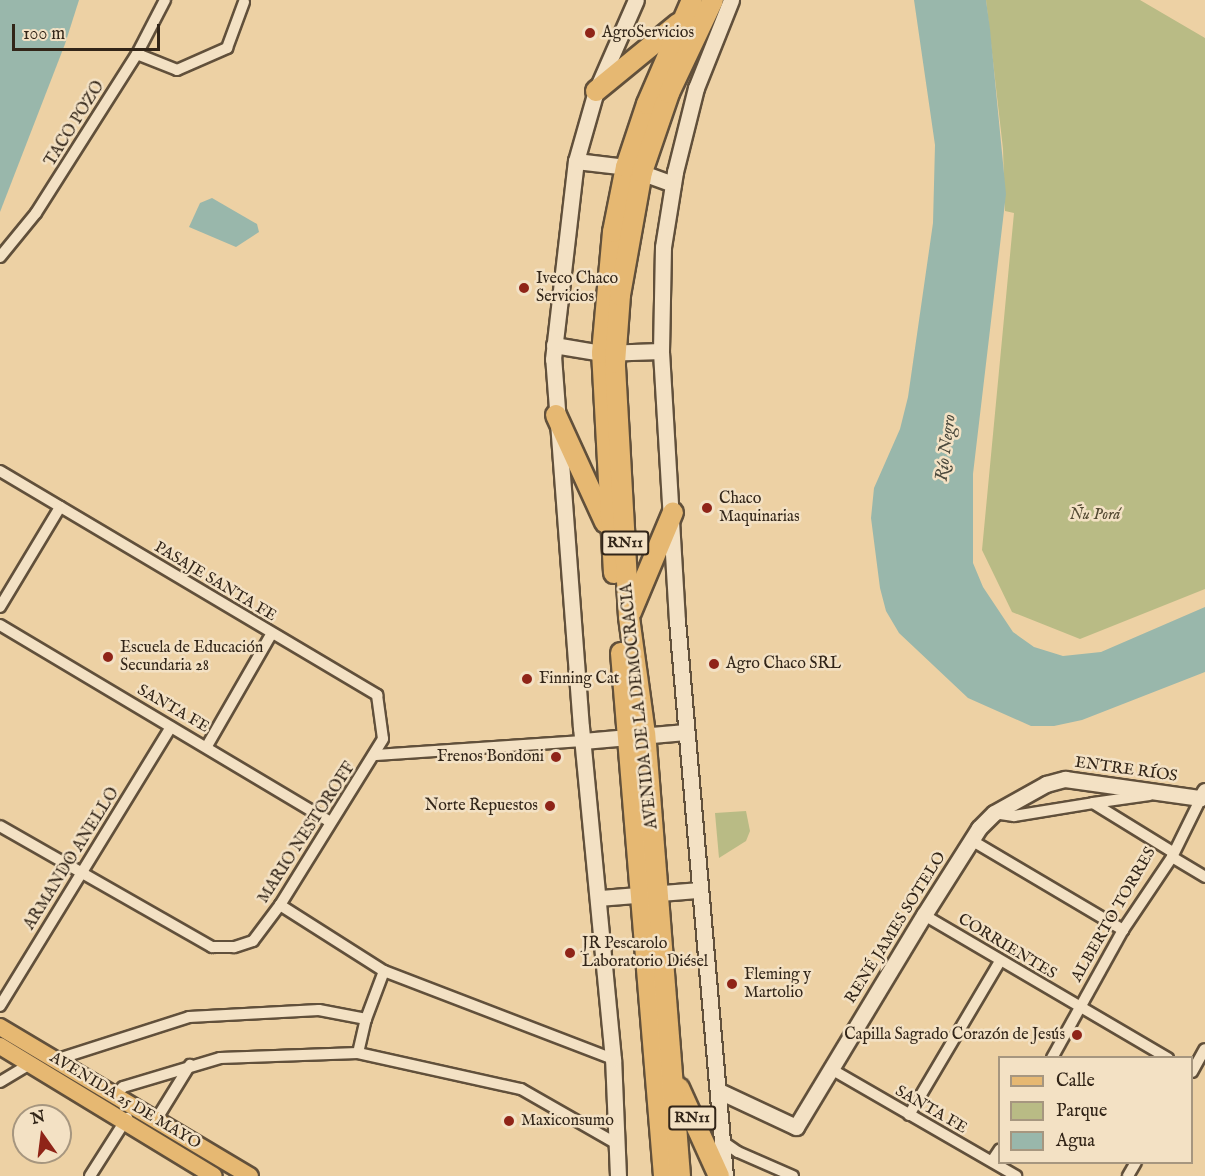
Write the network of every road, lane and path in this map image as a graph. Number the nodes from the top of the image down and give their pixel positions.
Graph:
1 (165, 0) edge
2 (636, 0) edge
3 (693, 0) edge
4 (713, 0) edge
5 (731, 0) edge
6 (244, 2) dead end
7 (680, 22) junction
8 (137, 54) junction
9 (596, 91) junction
10 (576, 161) junction
11 (634, 169) junction
12 (673, 184) junction
13 (0, 257) edge
14 (554, 345) junction
15 (661, 351) junction
16 (609, 352) junction
17 (556, 415) junction
18 (0, 471) edge
19 (60, 507) junction
20 (673, 512) junction
21 (610, 531) junction
22 (0, 607) edge
23 (629, 617) junction
24 (0, 625) edge
25 (272, 633) junction
26 (171, 727) junction
27 (687, 732) junction
28 (637, 734) junction
29 (383, 739) joint
30 (583, 741) junction
31 (207, 746) junction
32 (376, 755) junction
33 (1160, 793) junction
34 (1203, 794) edge
35 (1093, 803) junction
36 (994, 813) junction
37 (330, 821) junction
38 (0, 826) edge
39 (971, 840) junction
40 (1172, 854) junction
41 (80, 873) junction
42 (1205, 877) edge
43 (699, 890) junction
44 (650, 895) junction
45 (599, 898) junction
46 (280, 905) junction
47 (924, 915) junction
48 (1124, 930) junction
49 (1000, 961) junction
50 (384, 971) junction
51 (0, 1006) edge
52 (1081, 1008) junction
53 (366, 1019) junction
54 (0, 1027) edge
55 (0, 1046) edge
56 (1205, 1049) edge
57 (358, 1053) junction
58 (1053, 1056) edge
59 (1165, 1056) edge
60 (670, 1057) junction
61 (613, 1059) junction
62 (55, 1060) junction
63 (28, 1065) junction
64 (190, 1065) junction
65 (831, 1069) junction
66 (1193, 1069) edge
67 (0, 1082) edge
68 (719, 1091) junction
69 (114, 1097) junction
70 (129, 1114) junction
71 (909, 1115) junction
72 (156, 1120) junction
73 (722, 1141) junction
74 (617, 1144) junction
75 (662, 1146) junction
76 (998, 1151) edge
77 (992, 1161) junction
78 (90, 1176) edge
79 (214, 1176) edge
80 (250, 1176) edge
81 (618, 1176) edge
82 (651, 1176) edge
83 (664, 1176) edge
84 (680, 1176) edge
85 (719, 1176) edge
86 (725, 1176) edge
87 (793, 1176) edge
88 (1016, 1176) edge

1 - 8 street, TACO POZO
2 - 9 street
3 - 7 highway, AVENIDA DE LA DEMOCRACIA / RN11
4 - 11 highway, AVENIDA DE LA DEMOCRACIA / RN11
5 - 12 street, RN11
6 - 8 street
7 - 9 highway
7 - 11 highway, AVENIDA DE LA DEMOCRACIA / RN11
8 - 13 street, TACO POZO
9 - 10 street
10 - 11 street
10 - 14 street
11 - 12 street
11 - 16 highway, AVENIDA DE LA DEMOCRACIA / RN11
12 - 15 street, RN11
14 - 16 street
14 - 17 street
15 - 16 street
15 - 20 street, RN11
16 - 21 highway, AVENIDA DE LA DEMOCRACIA / RN11
16 - 23 highway, AVENIDA DE LA DEMOCRACIA / RN11
17 - 21 highway
17 - 30 street
18 - 19 street, PASAJE SANTA FE
19 - 22 street
19 - 25 street, PASAJE SANTA FE
20 - 23 highway
20 - 27 street, RN11
21 - 28 highway, AVENIDA DE LA DEMOCRACIA / RN11
23 - 28 highway, AVENIDA DE LA DEMOCRACIA / RN11
24 - 26 street, SANTA FE
25 - 29 street, PASAJE SANTA FE
25 - 31 street
26 - 31 street, SANTA FE
26 - 41 street, ARMANDO ANELLO
27 - 28 street
27 - 43 street, RN11
28 - 30 street
28 - 44 highway, AVENIDA DE LA DEMOCRACIA / RN11
29 - 32 street, MARIO NESTOROFF
30 - 32 street
30 - 45 street
31 - 37 street, SANTA FE
32 - 37 street, MARIO NESTOROFF
33 - 34 street, ENTRE RÍOS
33 - 35 street
33 - 36 street, ENTRE RÍOS
34 - 40 street, ALBERTO TORRES
35 - 36 street
35 - 40 street
36 - 39 street, RENÉ JAMES SOTELO
37 - 46 street, MARIO NESTOROFF
38 - 41 street
39 - 47 street, RENÉ JAMES SOTELO
39 - 48 street
40 - 42 street
40 - 48 street, ALBERTO TORRES
41 - 46 street, MARIO NESTOROFF
41 - 51 street, ARMANDO ANELLO
43 - 44 street
43 - 68 street, RN11
44 - 45 street
44 - 60 highway, AVENIDA DE LA DEMOCRACIA / RN11
44 - 75 highway, AVENIDA DE LA DEMOCRACIA / RN11
45 - 61 street
46 - 50 street
47 - 49 street, CORRIENTES
47 - 65 street, RENÉ JAMES SOTELO
48 - 52 street, ALBERTO TORRES
49 - 52 street, CORRIENTES
49 - 71 street
50 - 53 street
50 - 61 street
52 - 58 street, ALBERTO TORRES
52 - 59 street, CORRIENTES
53 - 57 street
53 - 62 street
54 - 62 main road, AVENIDA 25 DE MAYO
55 - 63 main road, AVENIDA 25 DE MAYO
56 - 66 street
57 - 64 street
57 - 74 street
60 - 84 highway, AVENIDA DE LA DEMOCRACIA / RN11
60 - 85 highway, RN11
61 - 74 street
62 - 69 main road, AVENIDA 25 DE MAYO
63 - 67 street
63 - 70 main road, AVENIDA 25 DE MAYO
64 - 69 street
64 - 72 street
65 - 68 street, RENÉ JAMES SOTELO
65 - 71 street, SANTA FE
68 - 73 street, RN11
69 - 70 main road, AVENIDA 25 DE MAYO
70 - 72 main road, AVENIDA 25 DE MAYO
70 - 78 street
70 - 79 main road, AVENIDA 25 DE MAYO
71 - 77 street, SANTA FE
72 - 80 main road, AVENIDA 25 DE MAYO
73 - 86 street, RN11
73 - 87 street
74 - 81 street
75 - 82 highway
75 - 83 highway, AVENIDA DE LA DEMOCRACIA / RN11
76 - 77 street
77 - 88 street, SANTA FE

